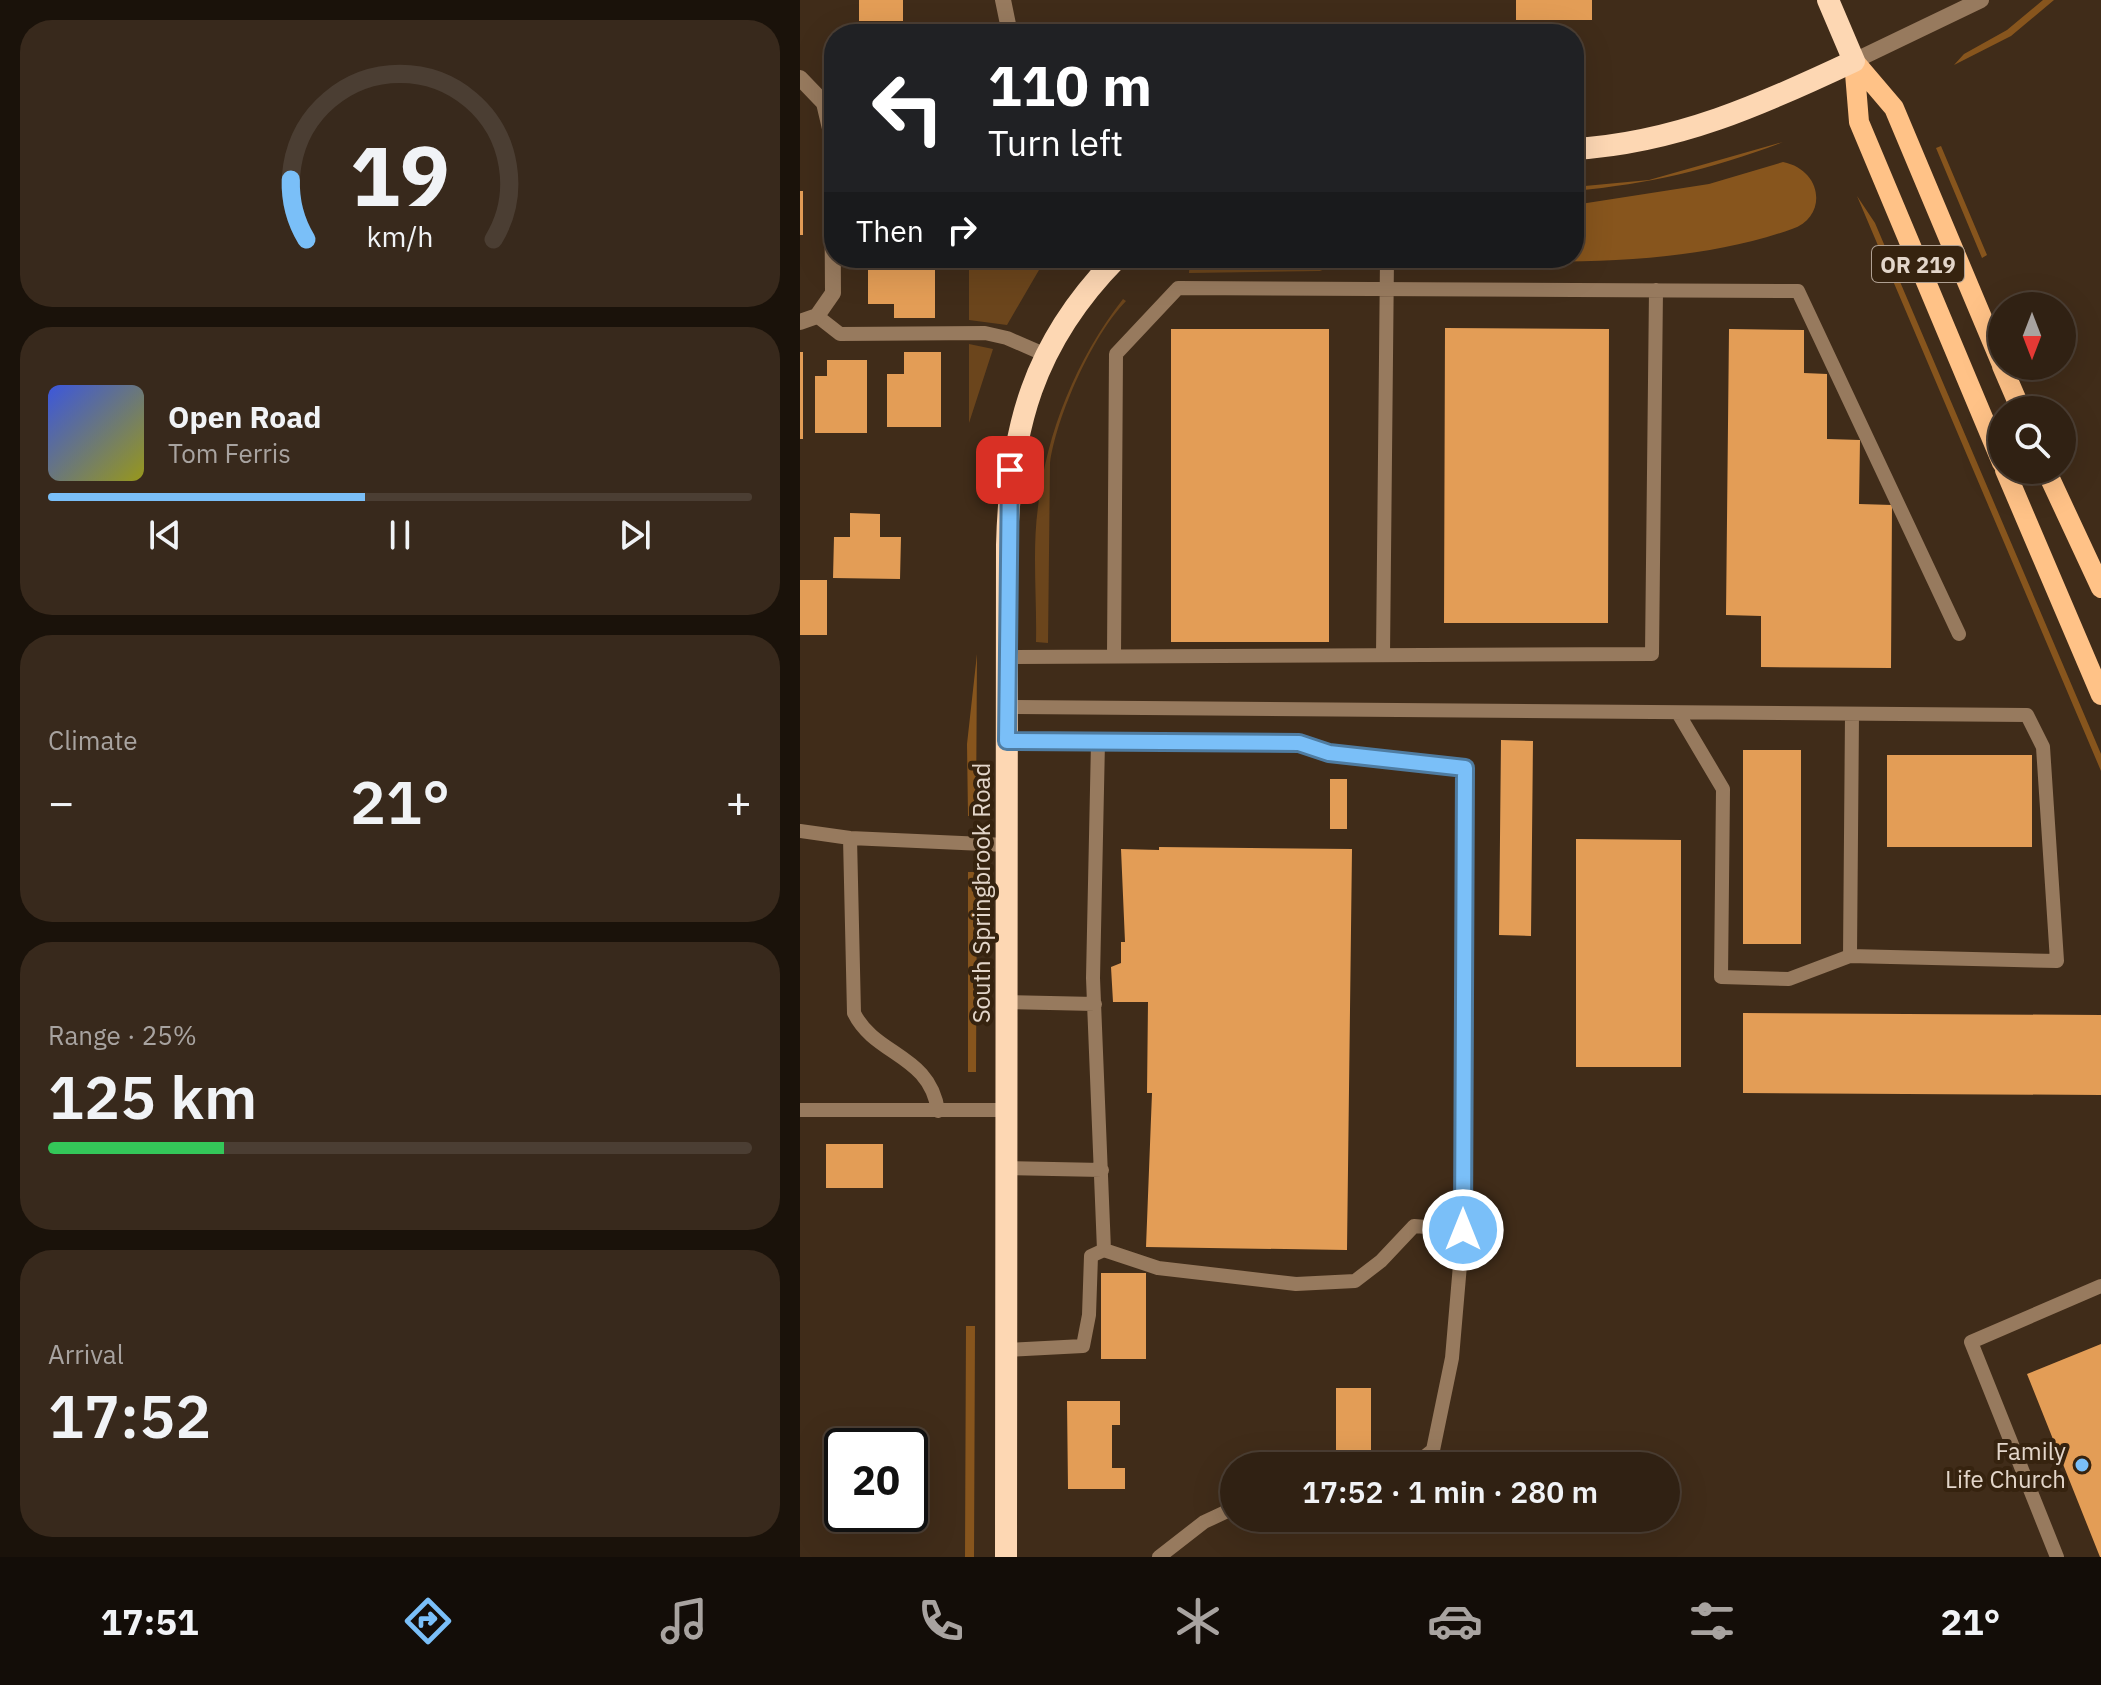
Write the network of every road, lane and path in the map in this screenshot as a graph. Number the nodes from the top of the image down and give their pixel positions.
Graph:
1 (1003, 0) edge
2 (1828, 0) edge
3 (1981, 0) edge
4 (1008, 24) edge
5 (1854, 61) junction
6 (800, 78) edge
7 (824, 103) edge
8 (1584, 148) edge
9 (833, 268) edge
10 (1109, 268) edge
11 (1387, 268) edge
12 (1387, 290) junction
13 (1656, 290) junction
14 (817, 316) junction
15 (800, 322) edge
16 (1988, 333) edge
17 (1046, 355) junction
18 (1988, 430) edge
19 (2011, 484) edge
20 (2053, 484) edge
21 (2101, 588) edge
22 (1959, 634) dead end
23 (1383, 655) junction
24 (1114, 656) junction
25 (1007, 657) junction
26 (2101, 695) edge
27 (1007, 707) junction
28 (1678, 713) junction
29 (1852, 715) junction
30 (1007, 741) junction
31 (1098, 742) junction
32 (800, 831) edge
33 (850, 838) junction
34 (1006, 845) junction
35 (1850, 956) junction
36 (1006, 1002) junction
37 (1095, 1004) junction
38 (800, 1110) edge
39 (1006, 1110) junction
40 (938, 1111) junction
41 (1006, 1168) junction
42 (1102, 1170) junction
43 (1463, 1230) junction
44 (1104, 1250) junction
45 (2101, 1286) edge
46 (1006, 1350) junction
47 (1430, 1452) edge
48 (1220, 1515) edge
49 (1006, 1557) edge
50 (1159, 1557) edge
51 (2057, 1557) edge

1 - 4 street
2 - 5 highway, OR 219
3 - 5 street
5 - 8 highway
5 - 16 main road, OR 219
5 - 18 main road, OR 219
6 - 7 street
9 - 14 street
10 - 17 highway, South Springbrook Road
11 - 12 lane
12 - 13 lane
12 - 23 lane
12 - 24 lane
13 - 22 lane
13 - 23 lane
14 - 15 street
14 - 17 lane
17 - 25 highway, South Springbrook Road
19 - 26 main road
20 - 21 main road
23 - 24 lane
24 - 25 lane
25 - 27 highway, South Springbrook Road
27 - 28 lane
27 - 30 highway, South Springbrook Road
28 - 29 lane
28 - 35 lane
29 - 35 lane
29 - 35 lane
30 - 31 lane
30 - 34 highway, South Springbrook Road
31 - 37 lane
31 - 43 lane
32 - 33 lane
33 - 34 lane
33 - 40 lane
34 - 36 highway, South Springbrook Road
36 - 37 lane
36 - 39 highway, South Springbrook Road
37 - 42 lane
38 - 40 lane
39 - 40 lane
39 - 41 highway, South Springbrook Road
41 - 42 lane
41 - 46 highway, South Springbrook Road
42 - 44 lane
43 - 44 lane
43 - 47 lane
44 - 46 lane
45 - 51 lane
46 - 49 highway, South Springbrook Road
48 - 50 lane

